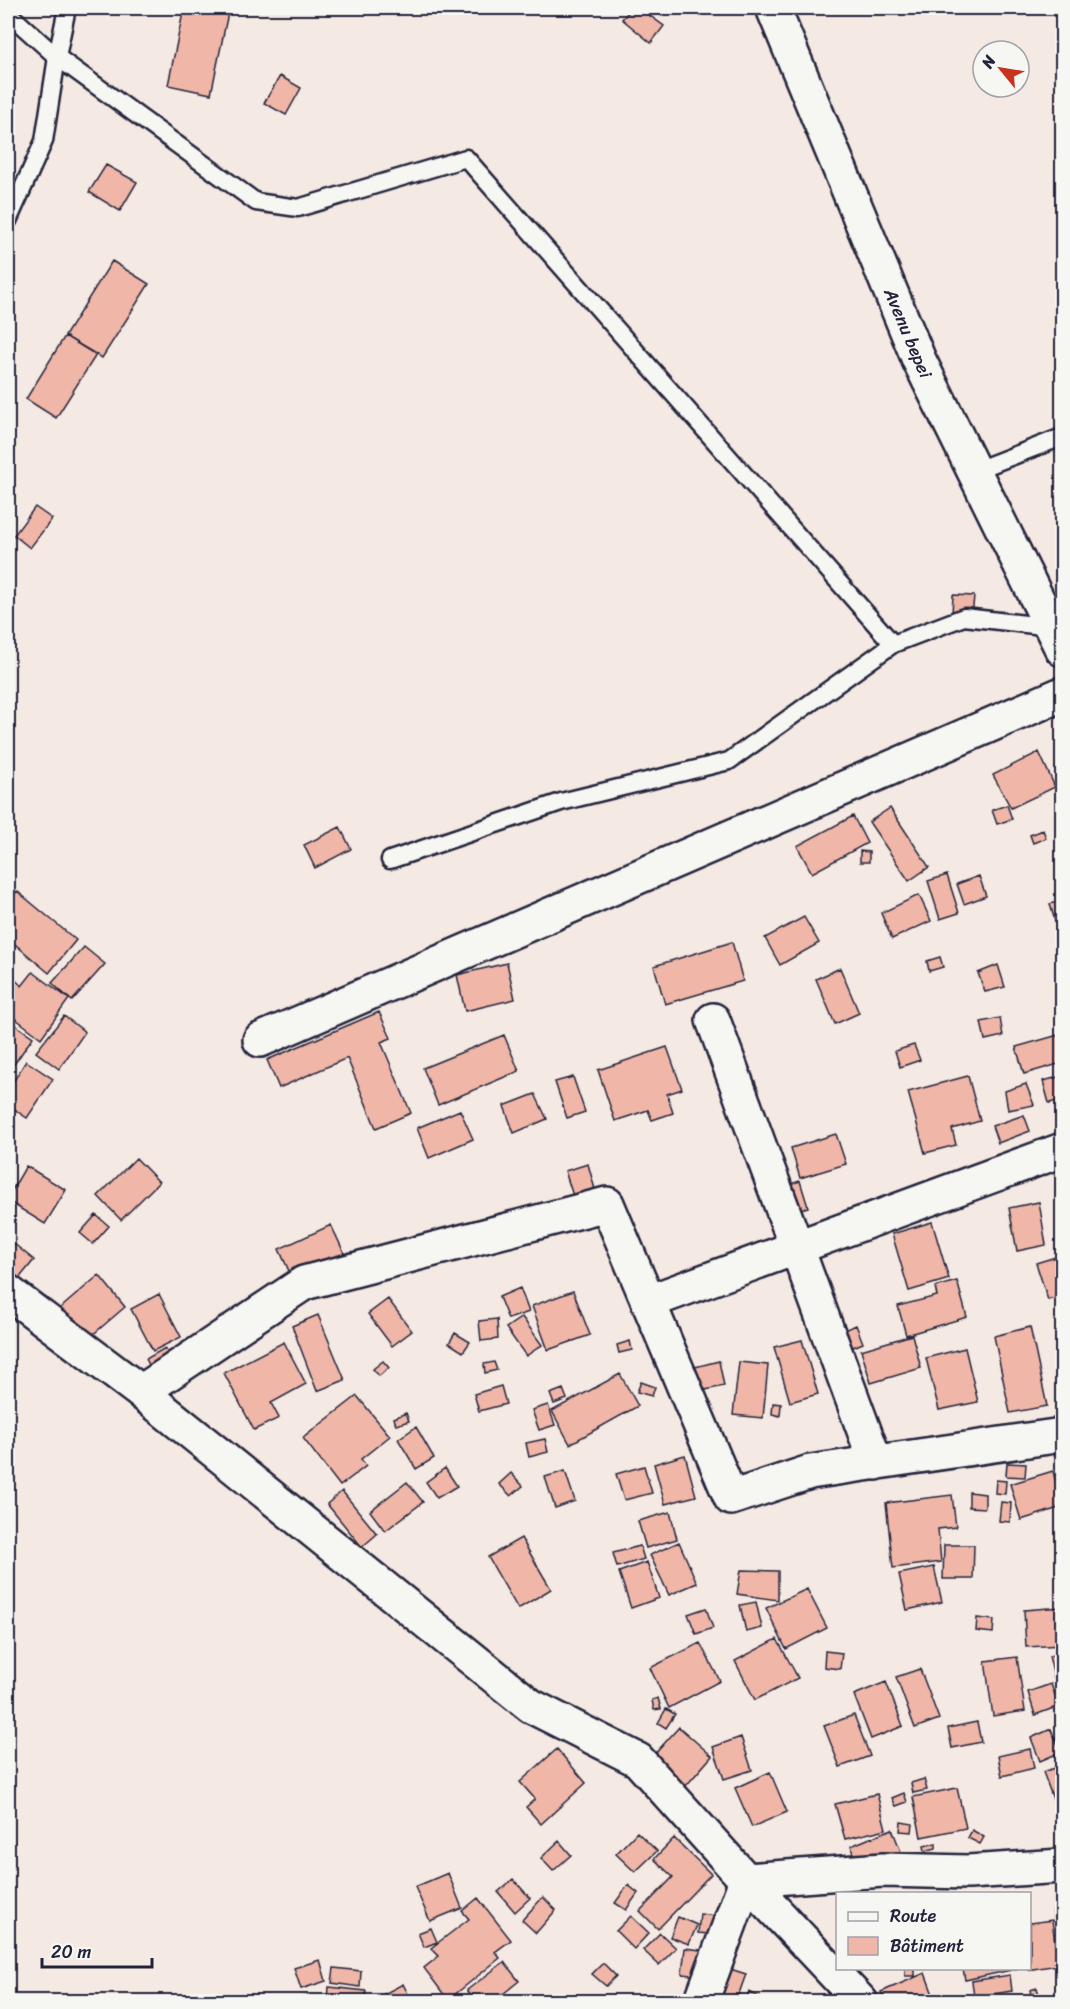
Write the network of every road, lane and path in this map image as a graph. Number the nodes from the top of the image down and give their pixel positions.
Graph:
1 (67, 8) edge
2 (774, 8) edge
3 (8, 13) edge
4 (57, 57) junction
5 (8, 221) edge
6 (1062, 437) edge
7 (974, 471) junction
8 (1057, 638) edge
9 (893, 644) junction
10 (1062, 694) edge
11 (390, 860) dead end
12 (713, 1020) dead end
13 (260, 1040) dead end
14 (1062, 1150) edge
15 (797, 1247) junction
16 (8, 1292) edge
17 (648, 1302) junction
18 (141, 1392) junction
19 (1062, 1435) edge
20 (876, 1463) junction
21 (1062, 1866) edge
22 (746, 1880) junction
23 (702, 2001) edge
24 (861, 2001) edge

1 - 4 lane
2 - 7 street, Avenu bepei
3 - 4 lane
4 - 5 lane
4 - 9 lane
6 - 7 lane
7 - 8 street, Avenu bepei
8 - 9 lane
9 - 11 lane
10 - 13 street
12 - 15 street
14 - 15 street
15 - 17 street
15 - 20 street
16 - 18 street
17 - 18 street
17 - 20 street
18 - 22 street
19 - 20 street
21 - 22 street
22 - 23 street
22 - 24 street

